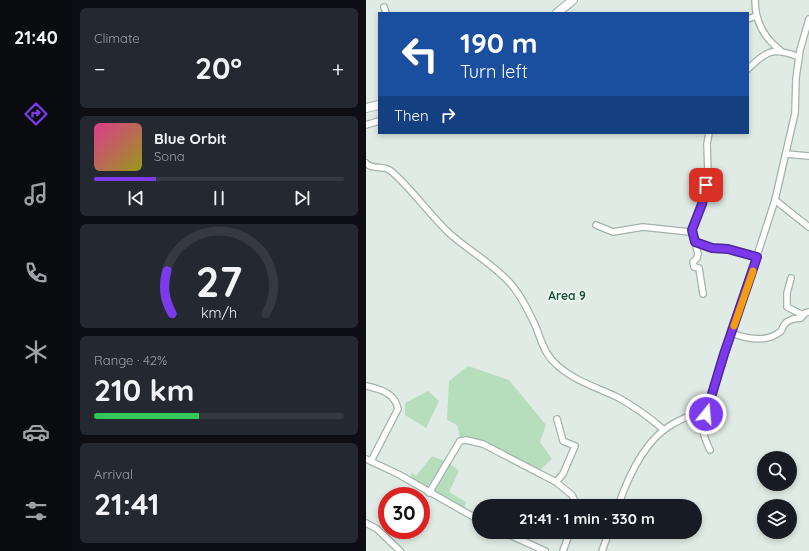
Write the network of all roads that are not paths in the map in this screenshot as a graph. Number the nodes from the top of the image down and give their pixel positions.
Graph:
1 (573, 0) edge
2 (755, 0) edge
3 (384, 7) dead end
4 (386, 12) edge
5 (558, 12) edge
6 (756, 16) junction
7 (749, 19) edge
8 (809, 19) edge
9 (780, 50) junction
10 (799, 56) junction
11 (749, 68) edge
12 (378, 105) edge
13 (366, 108) edge
14 (378, 121) edge
15 (366, 125) edge
16 (709, 134) edge
17 (786, 154) junction
18 (809, 156) edge
19 (366, 163) edge
20 (776, 200) junction
21 (596, 225) dead end
22 (809, 227) edge
23 (692, 230) junction
24 (695, 242) junction
25 (757, 257) junction
26 (791, 278) dead end
27 (703, 294) dead end
28 (809, 312) edge
29 (803, 315) junction
30 (732, 333) junction
31 (366, 386) edge
32 (710, 401) junction
33 (557, 419) dead end
34 (664, 430) junction
35 (710, 450) dead end
36 (368, 460) edge
37 (556, 482) junction
38 (419, 487) edge
39 (430, 490) edge
40 (430, 493) edge
41 (574, 499) edge
42 (621, 499) edge
43 (472, 516) edge
44 (366, 523) edge
45 (518, 539) edge
46 (567, 539) edge
47 (606, 539) edge
48 (400, 551) edge
49 (545, 551) edge
50 (563, 551) edge
51 (602, 551) edge

1 - 5 main road
2 - 6 street
3 - 4 street
6 - 7 street
6 - 9 street
8 - 10 street
9 - 10 street
9 - 11 street
10 - 17 street
12 - 13 main road
14 - 15 street
16 - 23 street
17 - 18 street
17 - 20 street
19 - 34 street
20 - 22 street
20 - 25 street
21 - 23 street
23 - 24 street
24 - 25 street
24 - 27 street
25 - 30 street
26 - 29 street
28 - 29 street
29 - 30 street
30 - 32 street
31 - 36 street
32 - 34 street
32 - 35 street
33 - 37 street
34 - 42 street
36 - 38 street
37 - 39 street
37 - 41 street
40 - 43 street
44 - 48 street
45 - 49 street
46 - 50 street
47 - 51 street

